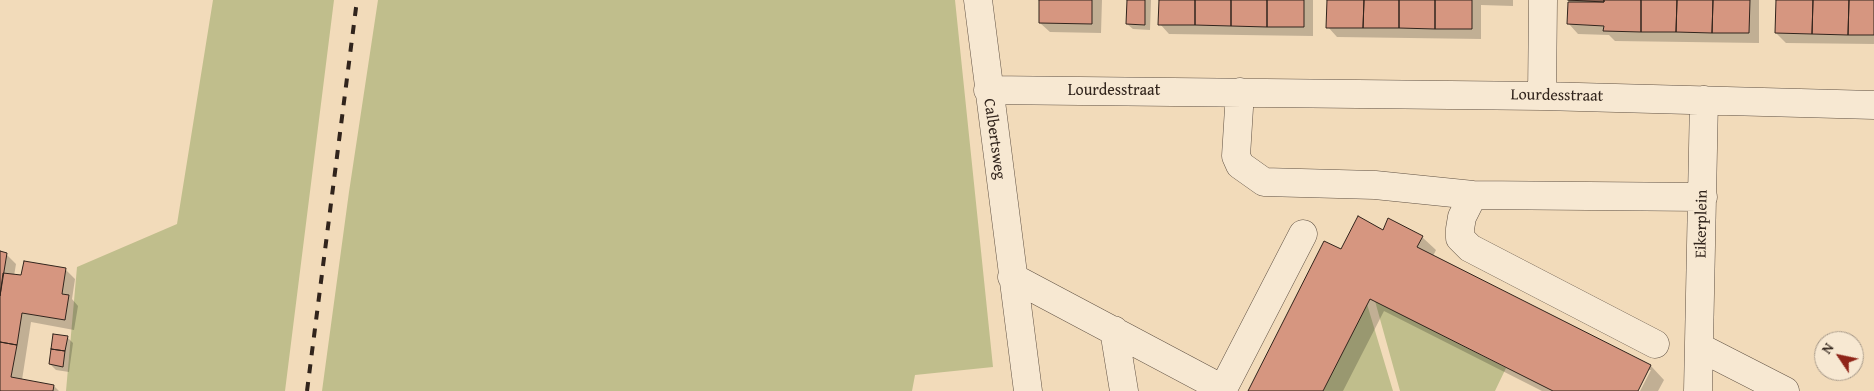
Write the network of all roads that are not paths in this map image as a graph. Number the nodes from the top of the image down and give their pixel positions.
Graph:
1 (978, 0) edge
2 (1543, 0) edge
3 (988, 90) junction
4 (1240, 92) junction
5 (1542, 96) junction
6 (1704, 100) junction
7 (1874, 105) edge
8 (1473, 195) junction
9 (1703, 197) junction
10 (1303, 234) dead end
11 (1012, 277) junction
12 (1114, 330) junction
13 (1655, 344) dead end
14 (1699, 347) junction
15 (1222, 390) edge
16 (1028, 391) edge
17 (1124, 391) edge
18 (1698, 391) edge
19 (1785, 391) edge

1 - 3 street, Calbertsweg
2 - 5 street
3 - 4 street, Lourdesstraat
3 - 11 street, Calbertsweg
4 - 5 street, Lourdesstraat
4 - 8 street
5 - 6 street, Lourdesstraat
6 - 7 street, Lourdesstraat
6 - 9 street, Eikerplein
8 - 9 street
8 - 13 street
9 - 14 street, Eikerplein
10 - 15 street
11 - 12 street
11 - 16 street, Calbertsweg
12 - 15 street
12 - 17 street
14 - 18 street, Eikerplein
14 - 19 street

